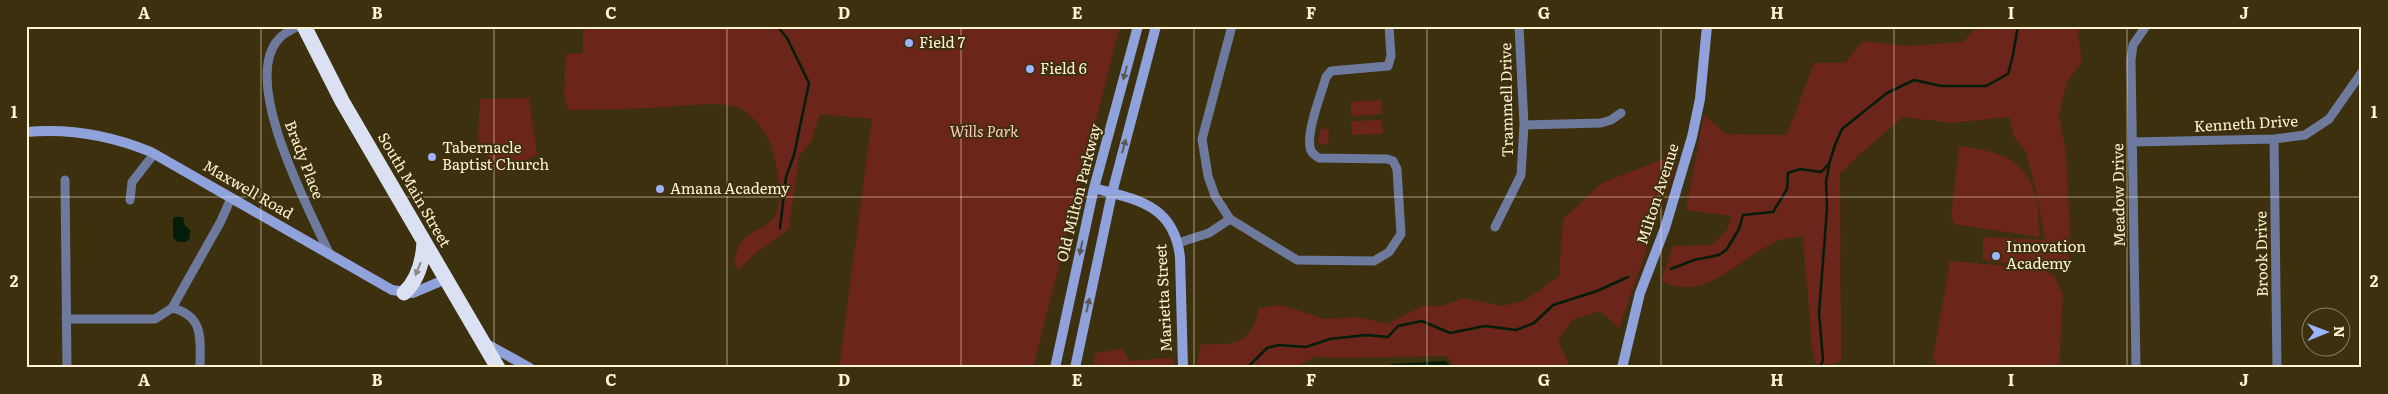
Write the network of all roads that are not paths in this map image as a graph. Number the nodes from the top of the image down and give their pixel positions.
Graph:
1 (298, 26) edge
2 (304, 26) edge
3 (1138, 26) edge
4 (1156, 26) edge
5 (1232, 26) edge
6 (1389, 26) edge
7 (1519, 26) edge
8 (1707, 26) edge
9 (2146, 26) edge
10 (2362, 72) edge
11 (1621, 113) dead end
12 (1524, 125) junction
13 (26, 132) edge
14 (2274, 139) junction
15 (2132, 142) junction
16 (154, 154) junction
17 (65, 180) dead end
18 (1094, 188) junction
19 (1112, 193) junction
20 (231, 198) junction
21 (130, 200) dead end
22 (1230, 219) junction
23 (1496, 227) dead end
24 (424, 242) junction
25 (1178, 243) junction
26 (329, 253) junction
27 (446, 279) junction
28 (404, 293) junction
29 (172, 308) junction
30 (66, 319) junction
31 (484, 342) junction
32 (67, 368) edge
33 (200, 368) edge
34 (498, 368) edge
35 (530, 368) edge
36 (1054, 368) edge
37 (1075, 368) edge
38 (1183, 368) edge
39 (1622, 368) edge
40 (2136, 368) edge
41 (2277, 368) edge

1 - 26 street, Brady Place
2 - 24 highway, South Main Street
3 -> 18 street, Old Milton Parkway
19 -> 4 street
5 - 22 street
6 - 22 street
7 - 12 street, Trammell Drive
8 - 39 street, Milton Avenue
9 - 15 street, Meadow Drive
10 - 14 street, Kenneth Drive
11 - 12 street
12 - 23 street, Trammell Drive
13 - 16 street, Maxwell Road
14 - 15 street, Kenneth Drive
14 - 41 street, Brook Drive
15 - 40 street, Meadow Drive
16 - 20 street, Maxwell Road
16 - 21 street
17 - 30 street
18 - 19 street, Marietta Street
18 -> 36 street, Old Milton Parkway
19 - 25 street, Marietta Street
37 -> 19 street
20 - 26 street, Maxwell Road
20 - 29 street
22 - 25 street
24 - 27 highway, South Main Street
24 -> 28 highway
25 - 38 street, Marietta Street
26 - 28 street, Maxwell Road
27 - 28 street
27 - 31 highway, South Main Street
29 - 30 street
29 - 33 street
30 - 32 street
31 - 34 highway, South Main Street
31 - 35 street

